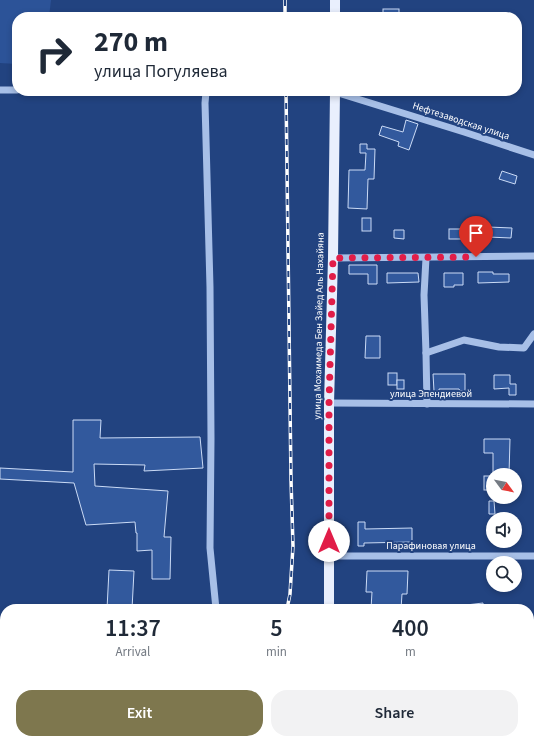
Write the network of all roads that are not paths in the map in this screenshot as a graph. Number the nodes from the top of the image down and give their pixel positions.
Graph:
1 (335, 0) edge
2 (336, 12) edge
3 (0, 90) edge
4 (12, 90) edge
5 (206, 96) edge
6 (336, 96) edge
7 (349, 96) edge
8 (534, 155) edge
9 (534, 256) edge
10 (333, 258) junction
11 (426, 258) junction
12 (534, 334) edge
13 (426, 353) junction
14 (329, 403) junction
15 (427, 404) junction
16 (534, 404) edge
17 (329, 556) junction
18 (534, 556) edge
19 (216, 604) edge
20 (329, 604) edge

1 - 2 main road
3 - 4 street
5 - 19 street
6 - 10 main road, улица Мохаммеда Бен Зайед Аль Нахайяна
7 - 8 street, Нефтезаводская улица
9 - 11 street
10 - 11 street
10 - 14 main road, улица Мохаммеда Бен Зайед Аль Нахайяна
11 - 13 street
12 - 13 street
13 - 15 street
14 - 15 street, улица Эпендиевой
14 - 17 main road, улица Мохаммеда Бен Зайед Аль Нахайяна
15 - 16 street, улица Эпендиевой
17 - 18 street, Парафиновая улица
17 - 20 main road, улица Мохаммеда Бен Зайед Аль Нахайяна

